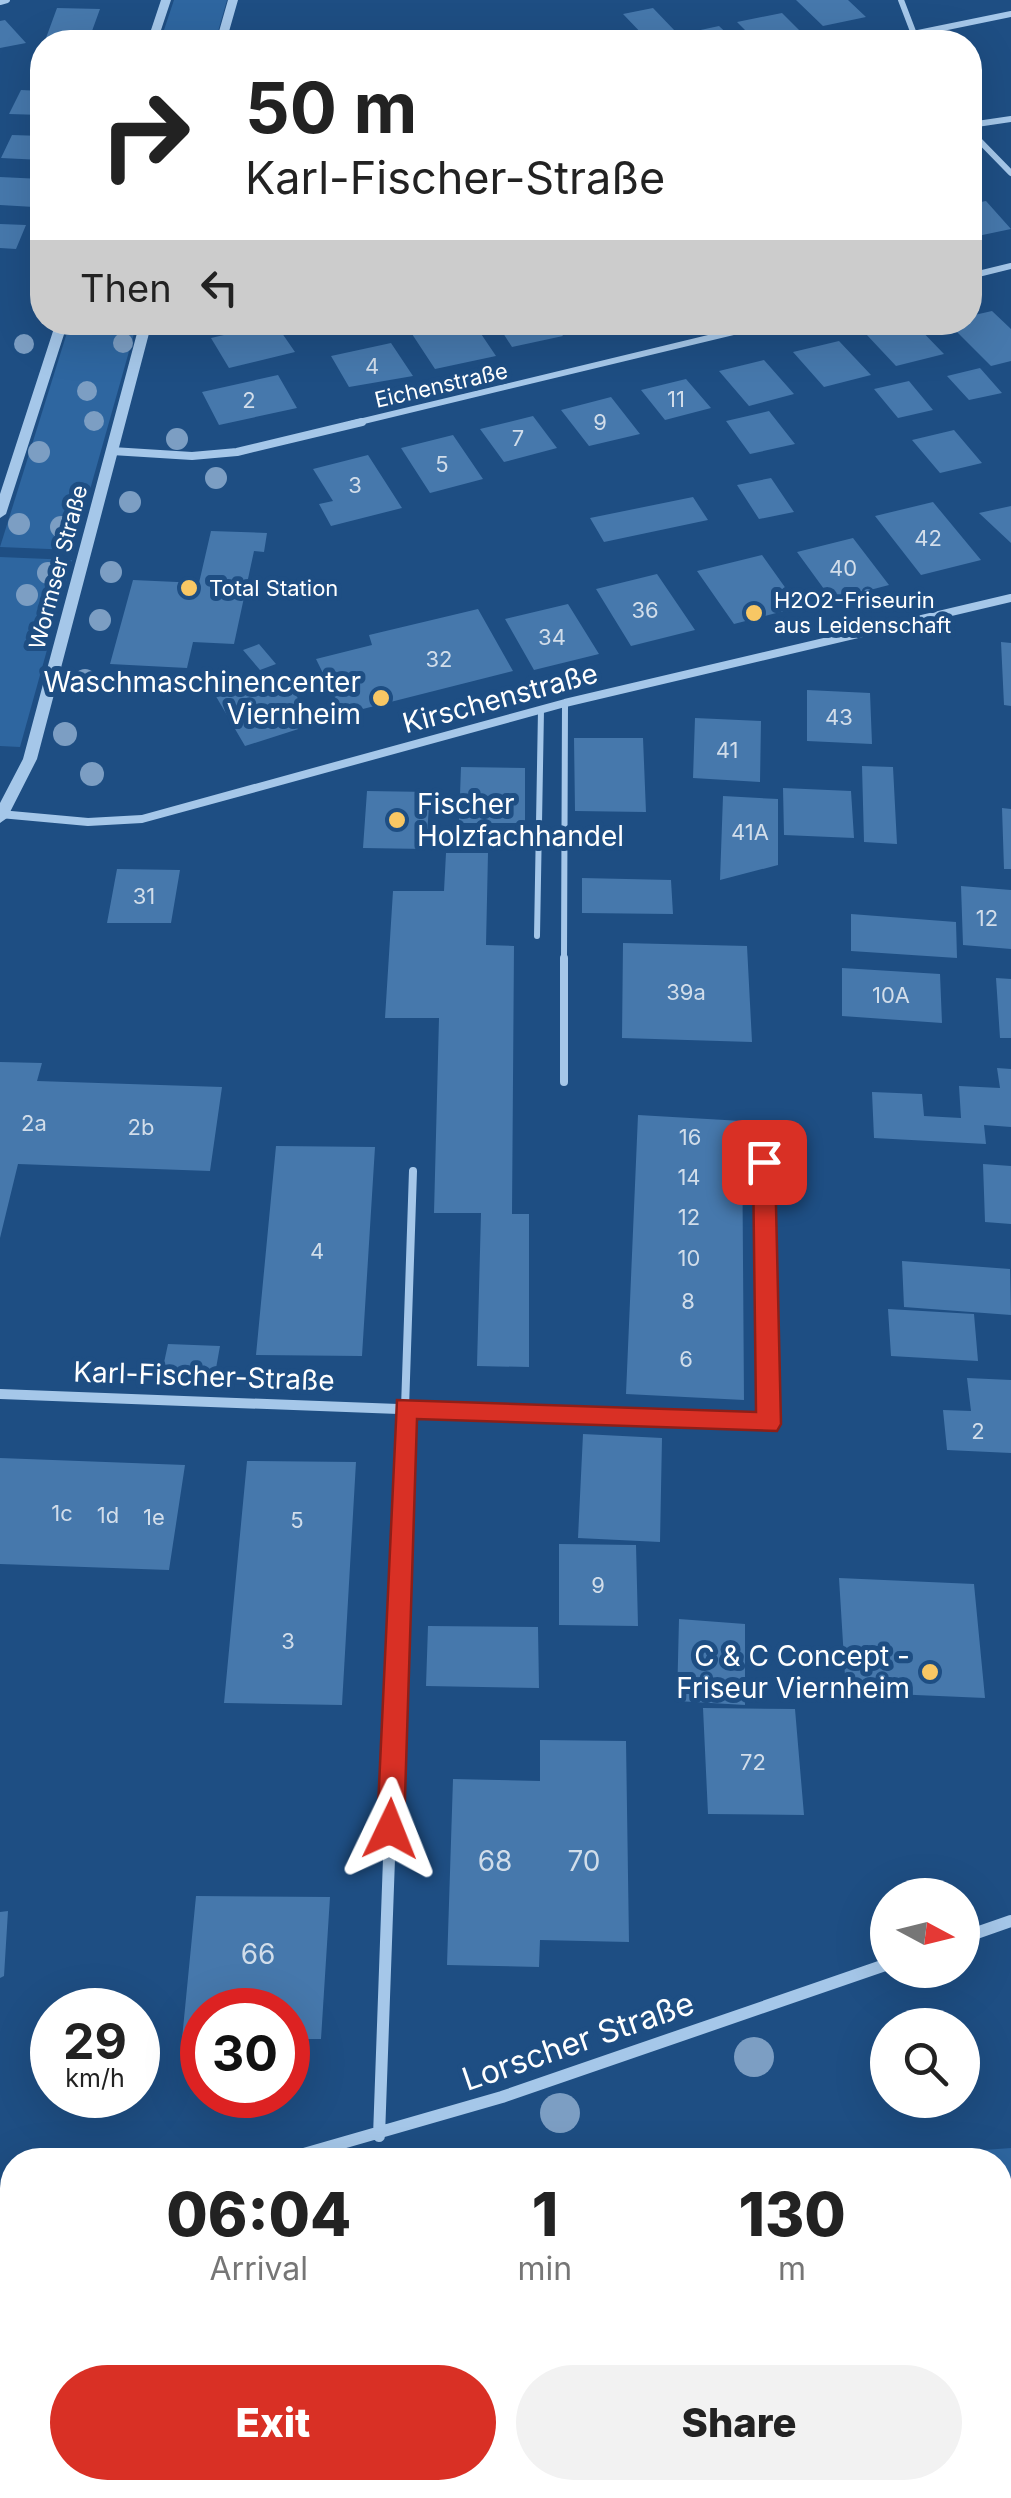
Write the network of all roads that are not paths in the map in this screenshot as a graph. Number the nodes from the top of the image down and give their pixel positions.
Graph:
1 (8, 0) edge
2 (166, 0) edge
3 (233, 0) edge
4 (901, 0) edge
5 (0, 2) edge
6 (1011, 14) edge
7 (156, 30) edge
8 (225, 30) edge
9 (912, 30) edge
10 (933, 30) edge
11 (1011, 119) edge
12 (982, 125) edge
13 (982, 141) edge
14 (1011, 173) edge
15 (1011, 266) edge
16 (982, 273) edge
17 (58, 335) edge
18 (143, 335) edge
19 (721, 335) edge
20 (112, 451) junction
21 (0, 514) edge
22 (1011, 598) edge
23 (565, 703) junction
24 (541, 710) junction
25 (1, 815) edge
26 (537, 936) dead end
27 (564, 1082) dead end
28 (764, 1162) dead end
29 (414, 1171) dead end
30 (0, 1394) edge
31 (405, 1408) junction
32 (1011, 1921) edge
33 (980, 1932) edge
34 (870, 1970) edge
35 (379, 2136) junction
36 (331, 2148) edge

1 - 5 street
2 - 7 street
3 - 8 street
4 - 9 street
6 - 10 street
11 - 12 street
13 - 14 street
15 - 16 street
17 - 21 street
18 - 20 street, Wormser Straße
19 - 20 street, Eichenstraße
20 - 25 street, Wormser Straße
22 - 23 street, Kirschenstraße
23 - 24 street, Kirschenstraße
23 - 27 lane
24 - 25 street, Kirschenstraße
24 - 26 lane
28 - 31 street, Karl-Fischer-Straße
29 - 31 lane
30 - 31 street, Karl-Fischer-Straße
31 - 35 street
32 - 33 street
34 - 35 street, Lorscher Straße
35 - 36 street, Lorscher Straße

